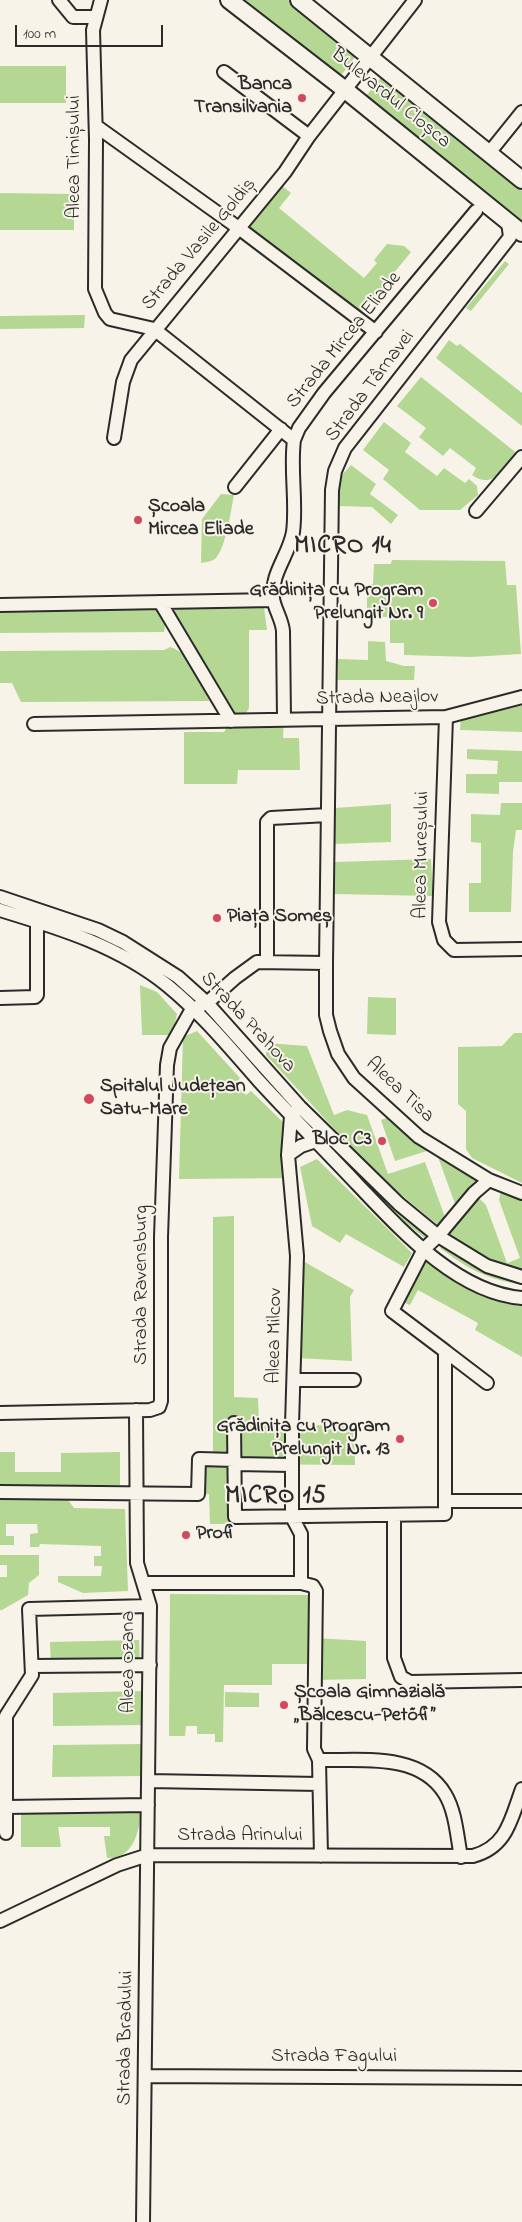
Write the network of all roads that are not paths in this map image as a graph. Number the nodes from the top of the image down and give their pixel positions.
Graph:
1 (59, 0) edge
2 (101, 0) edge
3 (229, 0) edge
4 (299, 0) edge
5 (415, 0) edge
6 (96, 17) junction
7 (370, 56) junction
8 (224, 72) dead end
9 (344, 89) junction
10 (522, 112) edge
11 (96, 126) junction
12 (308, 136) junction
13 (489, 153) junction
14 (522, 180) edge
15 (476, 211) dead end
16 (508, 222) junction
17 (240, 229) junction
18 (522, 233) edge
19 (154, 329) junction
20 (376, 332) junction
21 (281, 429) junction
22 (114, 438) dead end
23 (294, 440) junction
24 (522, 457) edge
25 (235, 487) dead end
26 (476, 511) dead end
27 (273, 600) junction
28 (160, 602) junction
29 (0, 606) edge
30 (522, 697) edge
31 (446, 717) junction
32 (284, 719) junction
33 (329, 719) junction
34 (231, 721) junction
35 (34, 724) dead end
36 (328, 815) junction
37 (0, 898) edge
38 (0, 910) edge
39 (37, 921) junction
40 (522, 949) edge
41 (267, 962) junction
42 (326, 963) junction
43 (0, 998) edge
44 (207, 1003) junction
45 (192, 1008) junction
46 (296, 1112) junction
47 (316, 1141) junction
48 (288, 1155) junction
49 (489, 1180) junction
50 (522, 1193) edge
51 (438, 1236) junction
52 (424, 1249) junction
53 (522, 1277) edge
54 (522, 1298) edge
55 (445, 1351) junction
56 (294, 1380) junction
57 (354, 1380) dead end
58 (488, 1383) dead end
59 (136, 1410) junction
60 (0, 1413) edge
61 (234, 1423) dead end
62 (235, 1462) junction
63 (291, 1465) junction
64 (0, 1492) edge
65 (136, 1494) junction
66 (445, 1501) junction
67 (522, 1501) edge
68 (394, 1515) junction
69 (292, 1517) junction
70 (144, 1583) junction
71 (301, 1583) junction
72 (150, 1606) junction
73 (150, 1665) junction
74 (32, 1666) junction
75 (522, 1680) edge
76 (319, 1760) junction
77 (149, 1781) junction
78 (319, 1784) junction
79 (522, 1789) edge
80 (148, 1805) junction
81 (6, 1808) junction
82 (6, 1833) dead end
83 (148, 1855) junction
84 (321, 1856) junction
85 (461, 1857) junction
86 (0, 1921) edge
87 (145, 2076) junction
88 (522, 2078) edge
89 (143, 2222) edge

1 - 6 street
2 - 6 street, Aleea Timișului
3 - 9 main road, Bulevardul Cloșca
4 - 7 main road, Bulevardul Cloșca
5 - 7 street, Strada Vasile Goldiș
6 - 11 street, Aleea Timișului
7 - 9 street, Strada Vasile Goldiș
7 - 13 main road, Bulevardul Cloșca
8 - 12 street
9 - 12 street, Strada Vasile Goldiș
9 - 16 main road, Bulevardul Cloșca
10 - 13 street
11 - 17 street
11 - 19 street, Aleea Timișului
12 - 17 street, Strada Vasile Goldiș
13 - 14 main road, Bulevardul Cloșca
15 - 20 street, Strada Mircea Eliade
16 - 18 main road, Bulevardul Cloșca
16 - 33 street, Strada Târnavei
17 - 19 street, Strada Vasile Goldiș
17 - 20 street
19 - 21 street
19 - 22 street, Strada Vasile Goldiș
20 - 23 street, Strada Mircea Eliade
21 - 23 street
21 - 25 street, Strada Mircea Eliade
23 - 27 street, Strada Mircea Eliade
24 - 26 street
27 - 28 street
27 - 32 street, Strada Mircea Eliade
28 - 29 street
28 - 34 street
30 - 31 street, Strada Neajlov
31 - 33 street, Strada Neajlov
31 - 40 street, Aleea Mureșului
32 - 33 street, Strada Neajlov
32 - 34 street, Strada Neajlov
33 - 36 street, Aleea Tisa
34 - 35 street, Strada Neajlov
36 - 41 street
36 - 42 street, Aleea Tisa
37 - 44 street, Strada Prahova
38 - 39 street, Strada Prahova
39 - 43 street
39 - 45 street, Strada Prahova
41 - 42 street
41 - 44 street
42 - 49 street, Aleea Tisa
44 - 45 street
44 - 46 street, Strada Prahova
45 - 46 street, Strada Prahova
45 - 59 street, Strada Ravensburg
46 - 47 street, Strada Prahova
46 - 48 street, Aleea Milcov
46 - 51 street, Strada Prahova
47 - 48 street
47 - 52 street, Strada Prahova
48 - 56 street, Aleea Milcov
49 - 50 street, Aleea Tisa
49 - 51 street
51 - 52 street
51 - 53 street, Strada Prahova
52 - 54 street, Strada Prahova
52 - 55 street
55 - 58 street
55 - 66 street
56 - 57 street
56 - 63 street, Aleea Milcov
59 - 60 street, Strada Ravensburg
59 - 65 street, Aleea Ozana
61 - 62 street
62 - 63 street
62 - 65 street
62 - 69 street
63 - 69 street, Aleea Milcov
64 - 65 street
65 - 70 street, Aleea Ozana
66 - 67 street
66 - 68 street
68 - 69 street
68 - 75 street
69 - 71 street
70 - 71 street
70 - 72 street, Aleea Ozana
71 - 76 street
72 - 73 street, Aleea Ozana
72 - 74 street
73 - 74 street
73 - 77 street, Aleea Ozana
74 - 81 street
76 - 78 street
76 - 85 street
77 - 78 street
77 - 80 street, Aleea Ozana
78 - 84 street
79 - 85 street, Strada Arinului
80 - 81 street
80 - 83 street, Aleea Ozana
81 - 82 street
83 - 84 street, Strada Arinului
83 - 86 street, Strada Arinului
83 - 87 street, Strada Bradului
84 - 85 street, Strada Arinului
87 - 88 street, Strada Fagului
87 - 89 street, Strada Bradului

